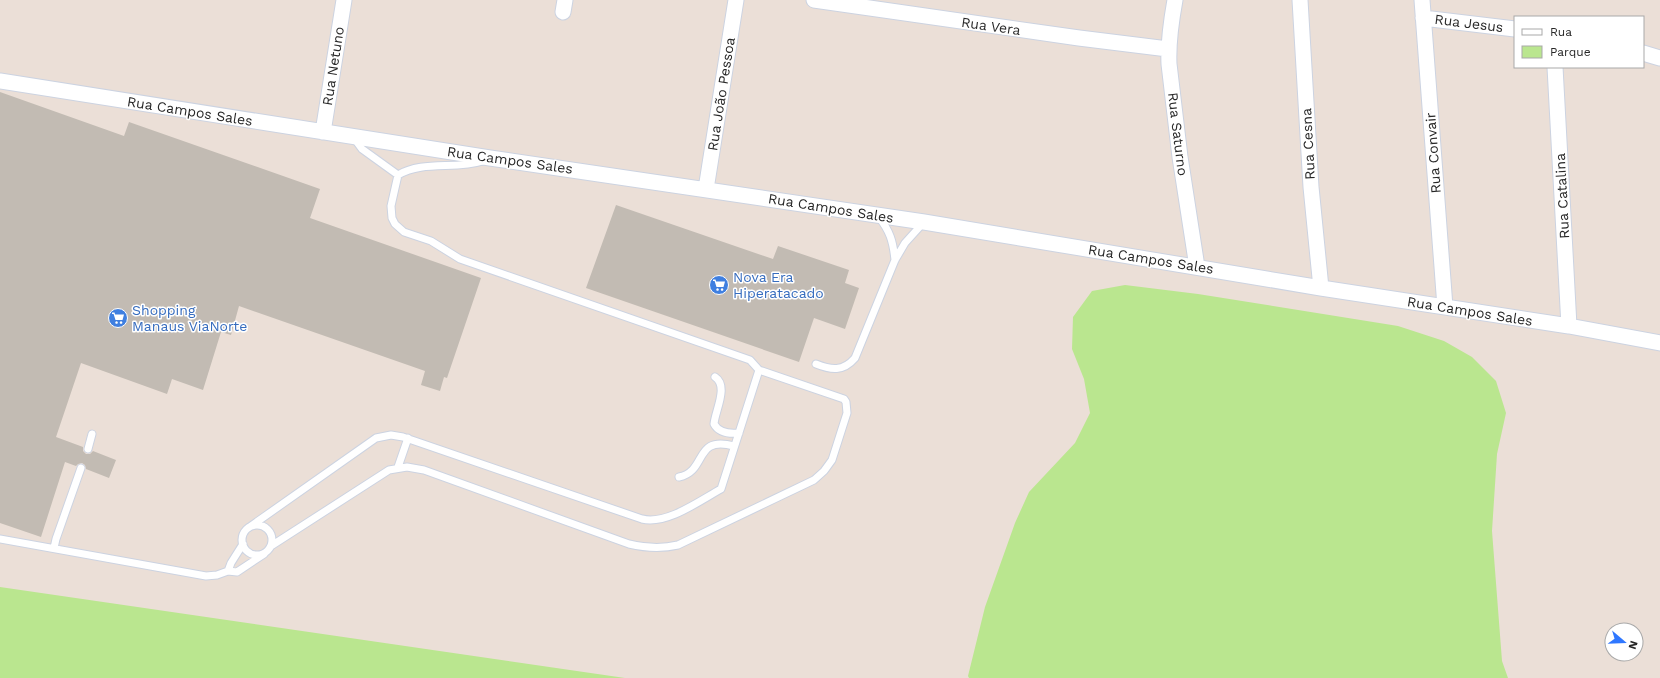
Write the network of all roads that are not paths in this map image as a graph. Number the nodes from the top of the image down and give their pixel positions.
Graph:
1 (344, 0) edge
2 (736, 0) edge
3 (814, 0) edge
4 (1175, 0) edge
5 (1300, 0) edge
6 (1422, 0) edge
7 (1423, 18) junction
8 (1514, 29) edge
9 (1168, 49) junction
10 (1644, 53) edge
11 (1660, 58) edge
12 (1555, 68) edge
13 (0, 81) edge
14 (322, 132) junction
15 (352, 136) junction
16 (490, 158) junction
17 (398, 175) junction
18 (706, 188) junction
19 (877, 214) junction
20 (924, 222) junction
21 (895, 260) junction
22 (1197, 267) junction
23 (1321, 288) junction
24 (1445, 307) junction
25 (1569, 326) junction
26 (1660, 343) edge
27 (816, 364) dead end
28 (759, 370) junction
29 (715, 377) dead end
30 (739, 432) junction
31 (92, 434) dead end
32 (408, 438) junction
33 (734, 446) junction
34 (88, 449) dead end
35 (398, 467) junction
36 (81, 468) dead end
37 (679, 477) dead end
38 (251, 526) junction
39 (0, 539) edge
40 (242, 544) junction
41 (271, 546) junction
42 (54, 548) junction
43 (264, 554) junction
44 (228, 571) junction

1 - 14 street, Rua Netuno
2 - 18 street, Rua João Pessoa
3 - 9 street, Rua Vera
4 - 9 street, Rua Saturno
5 - 23 street, Rua Cesna
6 - 7 street, Rua Convair
7 - 8 street, Rua Jesus
7 - 24 street, Rua Convair
9 - 22 street, Rua Saturno
10 - 11 street
12 - 25 street, Rua Catalina
13 - 14 street, Rua Campos Sales
14 - 15 street, Rua Campos Sales
15 - 16 street, Rua Campos Sales
15 - 17 lane
16 - 17 lane
16 - 18 street, Rua Campos Sales
17 - 28 lane
18 - 19 street, Rua Campos Sales
19 - 20 street, Rua Campos Sales
19 - 21 lane
20 - 21 lane
20 - 22 street, Rua Campos Sales
21 - 27 lane
22 - 23 street, Rua Campos Sales
23 - 24 street, Rua Campos Sales
24 - 25 street, Rua Campos Sales
25 - 26 street, Rua Campos Sales
28 - 30 lane
28 - 35 lane
29 - 30 lane
30 - 33 lane
31 - 34 lane
32 - 33 lane
32 - 35 lane
32 - 38 lane
33 - 37 lane
35 - 41 lane
36 - 42 lane
38 - 40 lane
38 - 41 lane
39 - 42 lane
40 - 43 lane
40 - 44 lane
41 - 43 lane
42 - 44 lane
43 - 44 lane

